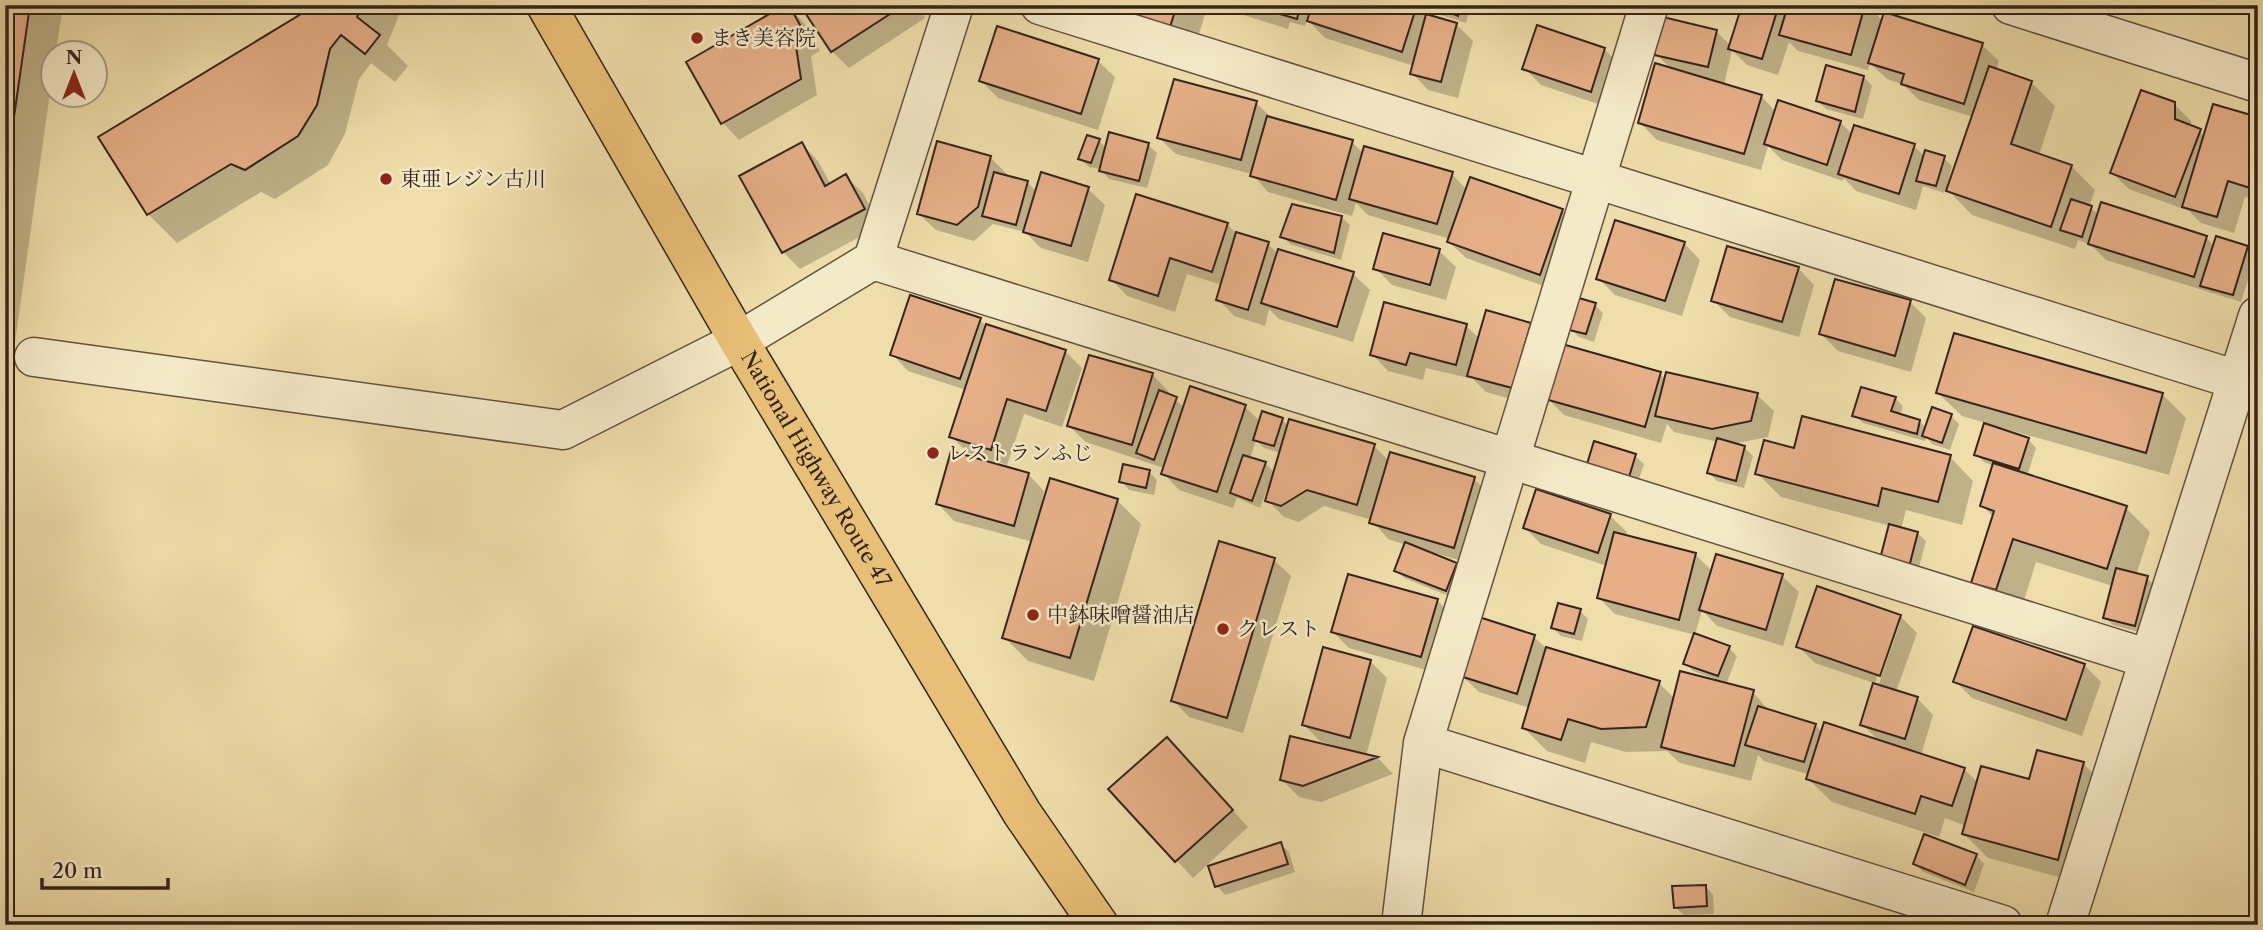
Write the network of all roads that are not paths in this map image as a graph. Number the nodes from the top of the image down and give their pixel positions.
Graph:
1 (545, 5) edge
2 (954, 5) edge
3 (1040, 5) edge
4 (1648, 5) edge
5 (2011, 5) edge
6 (2258, 83) edge
7 (1596, 179) junction
8 (873, 260) junction
9 (2258, 316) edge
10 (739, 341) junction
11 (34, 357) dead end
12 (2237, 380) junction
13 (1510, 460) junction
14 (2149, 659) junction
15 (1423, 743) junction
16 (1099, 925) edge
17 (1401, 925) edge
18 (2003, 925) edge
19 (2065, 925) edge

1 - 10 highway, National Highway Route 47
2 - 8 street
3 - 7 street
4 - 7 street
5 - 6 street
7 - 12 street
7 - 13 street
8 - 10 street
8 - 13 street
9 - 12 street
10 - 11 street
10 - 16 highway, National Highway Route 47
12 - 14 street
13 - 14 street
13 - 15 street
14 - 19 street
15 - 17 street
15 - 18 street

